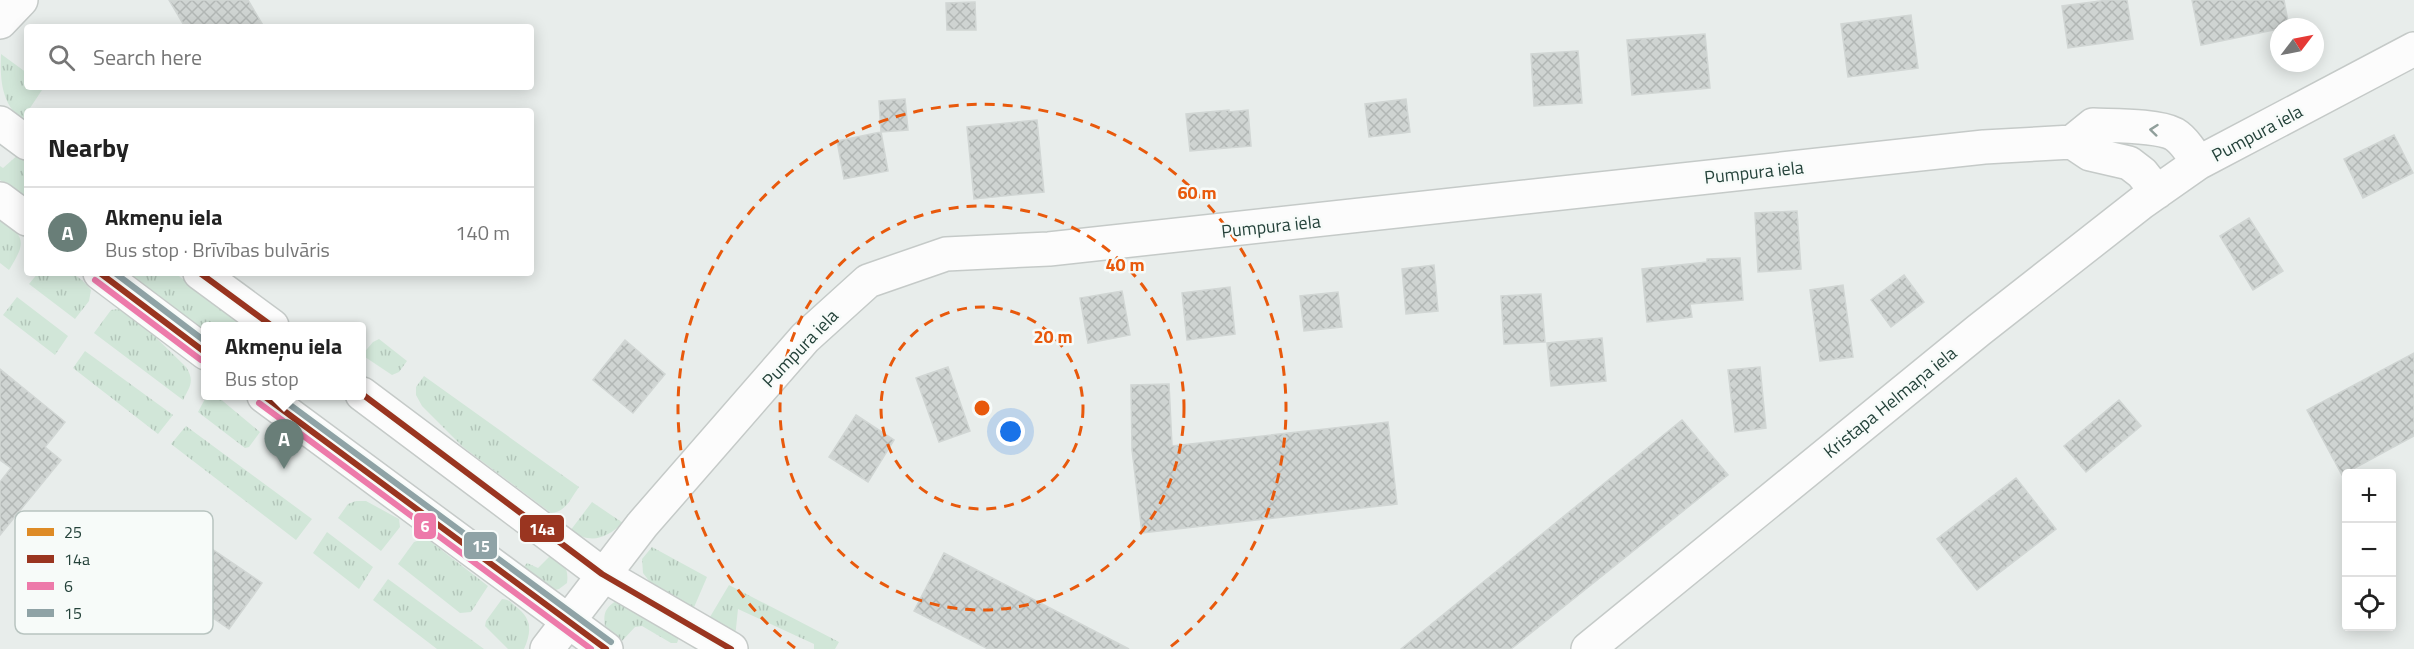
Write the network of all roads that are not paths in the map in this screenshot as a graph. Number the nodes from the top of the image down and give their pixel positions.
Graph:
1 (21, 0) edge
2 (0, 22) edge
3 (2414, 49) edge
4 (0, 123) edge
5 (24, 141) edge
6 (2072, 142) junction
7 (2198, 163) junction
8 (2157, 192) junction
9 (0, 199) edge
10 (24, 217) edge
11 (104, 276) edge
12 (204, 276) edge
13 (265, 322) edge
14 (201, 348) edge
15 (366, 397) edge
16 (269, 400) edge
17 (602, 574) junction
18 (567, 621) junction
19 (547, 649) edge
20 (606, 649) edge
21 (731, 649) edge
22 (1588, 649) edge

1 - 2 street
3 - 7 street, Pumpura iela
4 - 5 street
7 -> 6 street, Pumpura iela
6 - 8 street
6 - 17 street, Pumpura iela
7 - 8 street, Kristapa Helmaņa iela
8 - 22 street, Kristapa Helmaņa iela
9 - 10 street
11 - 14 street
12 - 13 street
15 - 17 street
16 - 18 street
17 - 18 street, Pumpura iela
17 - 21 street
18 - 19 street, Pumpura iela
18 - 20 street

